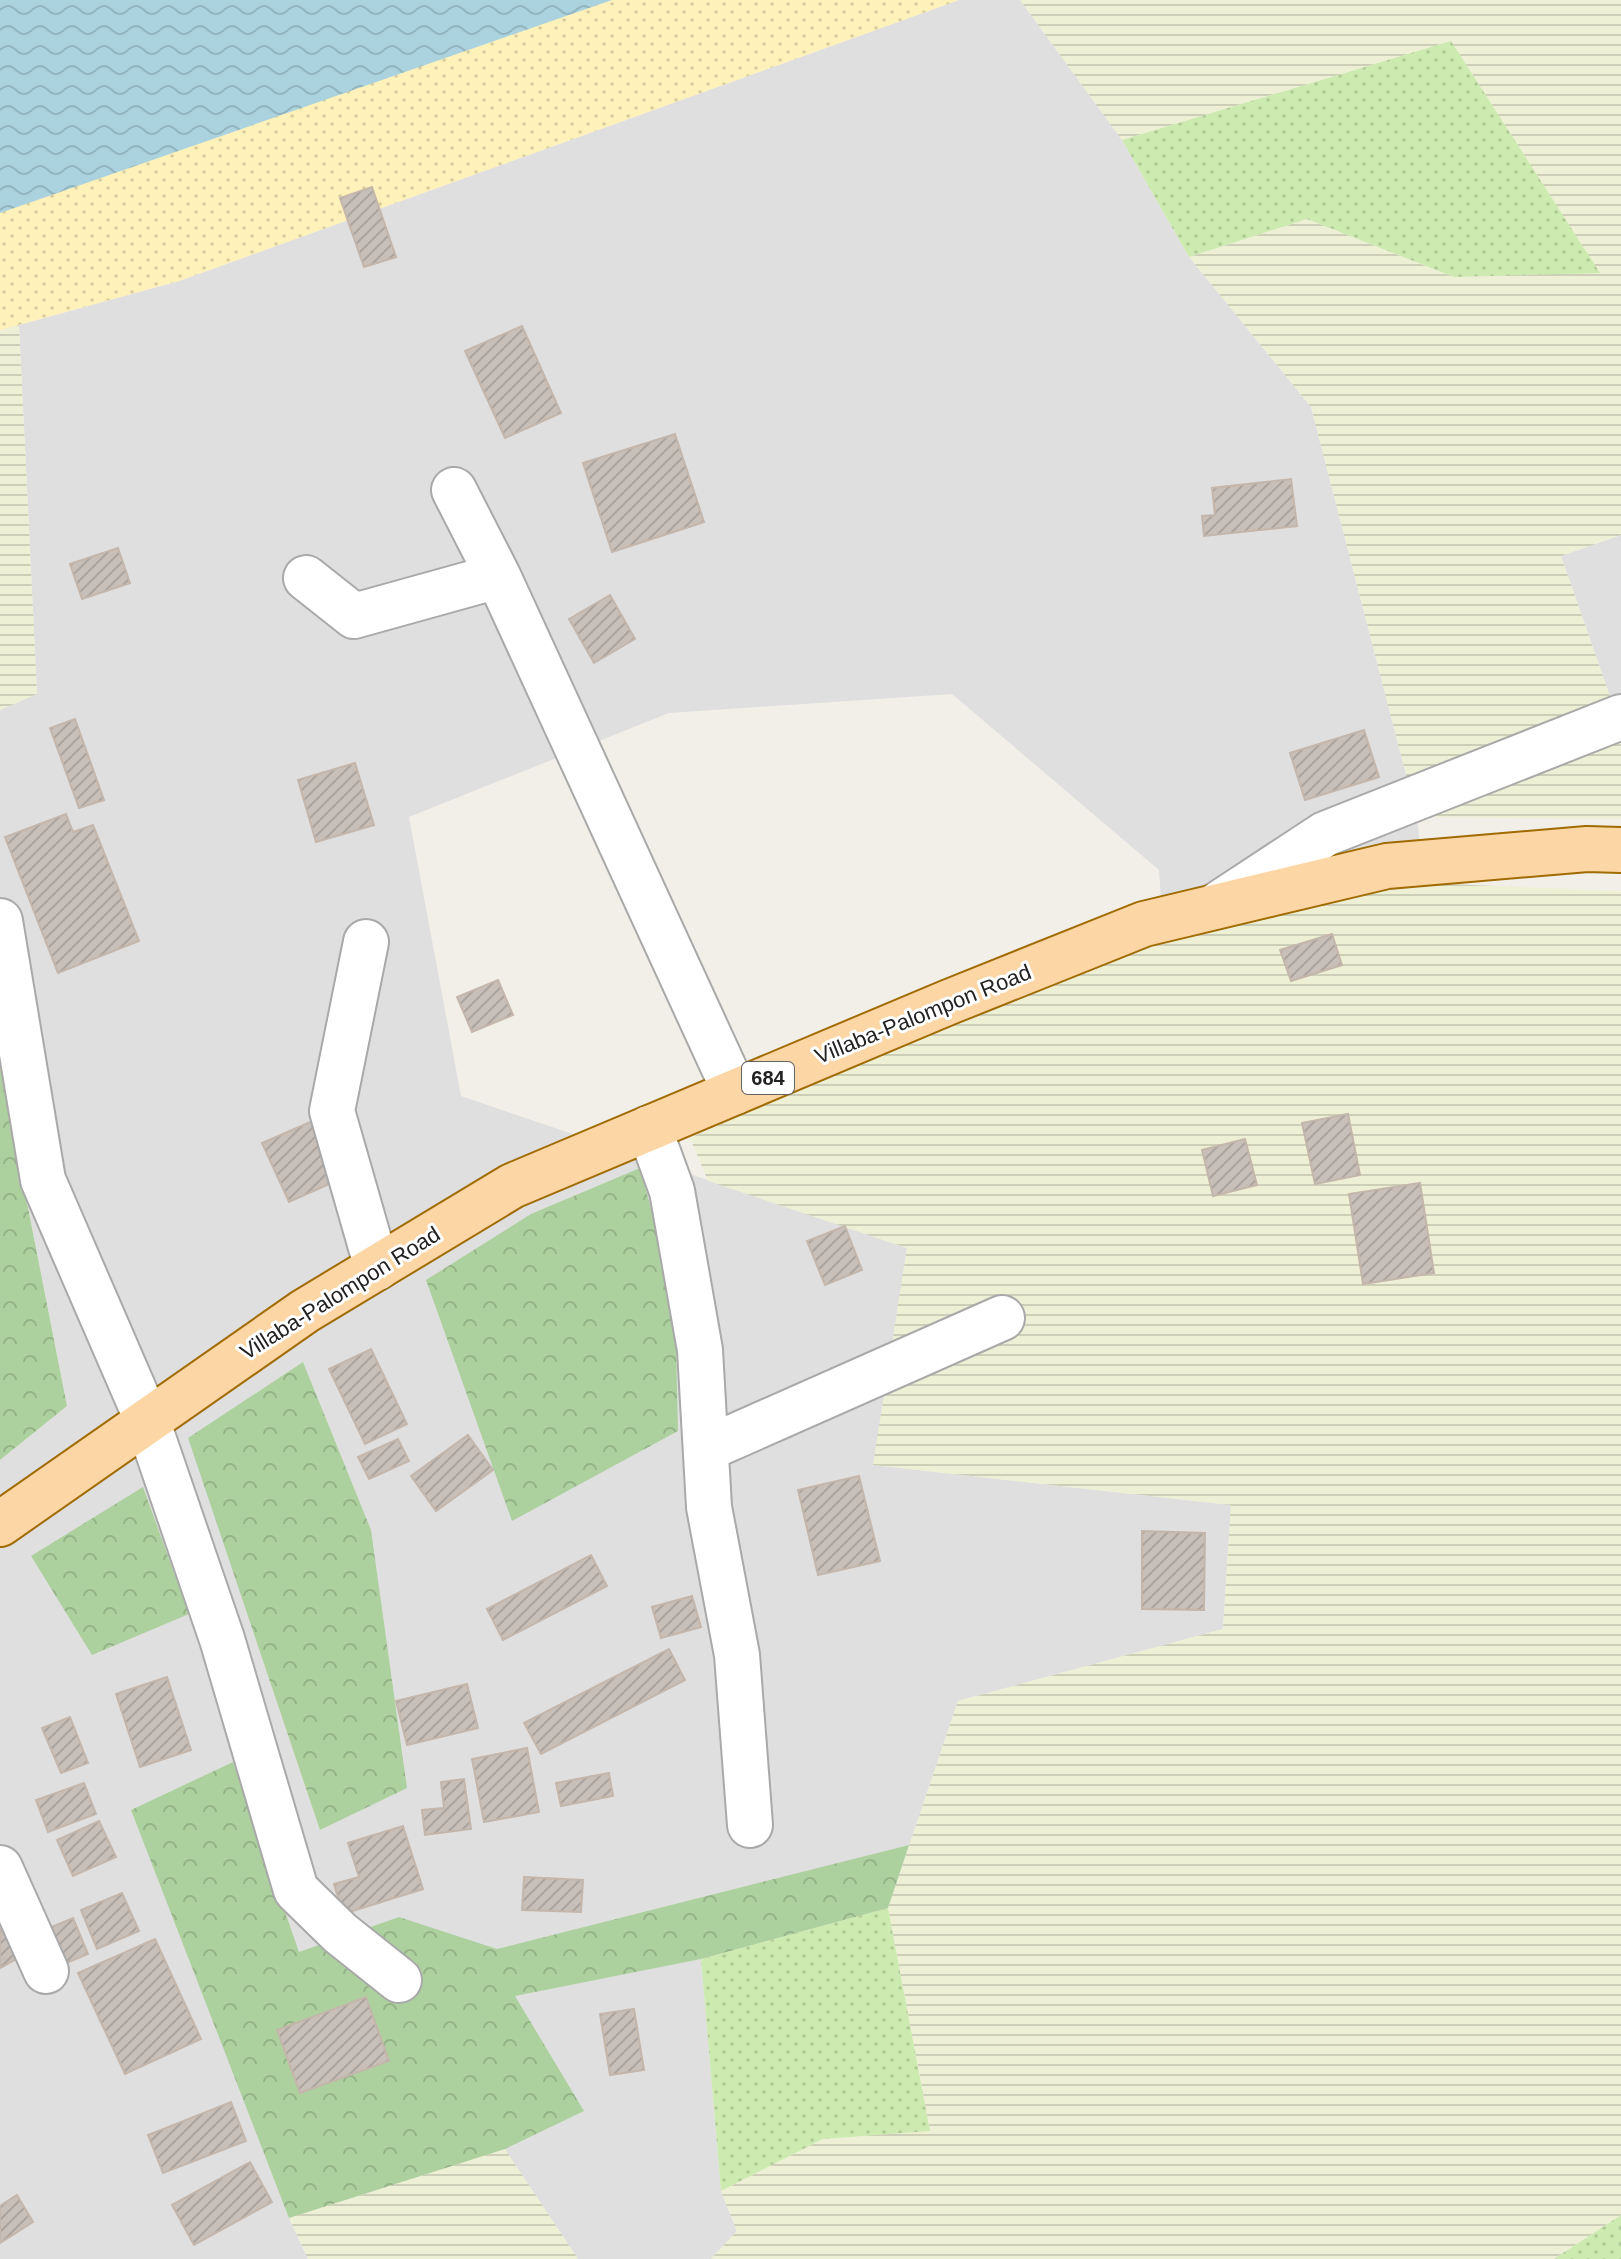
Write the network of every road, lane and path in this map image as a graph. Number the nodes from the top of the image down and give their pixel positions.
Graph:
1 (454, 490) dead end
2 (498, 576) junction
3 (306, 578) dead end
4 (1621, 717) edge
5 (1621, 850) edge
6 (1215, 907) junction
7 (0, 921) edge
8 (366, 942) dead end
9 (735, 1092) junction
10 (649, 1128) junction
11 (377, 1268) junction
12 (1002, 1318) dead end
13 (147, 1420) junction
14 (706, 1449) junction
15 (0, 1524) edge
16 (750, 1825) dead end
17 (0, 1868) edge
18 (46, 1971) dead end
19 (399, 1980) dead end

1 - 2 street
2 - 3 street
2 - 9 street
4 - 6 street
5 - 6 main road, Villaba-Palompon Road / 684
6 - 9 main road, Villaba-Palompon Road / 684
7 - 13 street
8 - 11 street
9 - 10 main road, Villaba-Palompon Road / 684
10 - 11 main road, Villaba-Palompon Road / 684
10 - 14 street
11 - 13 main road, Villaba-Palompon Road / 684
12 - 14 street
13 - 15 main road, Villaba-Palompon Road / 684
13 - 19 street
14 - 16 street
17 - 18 street

